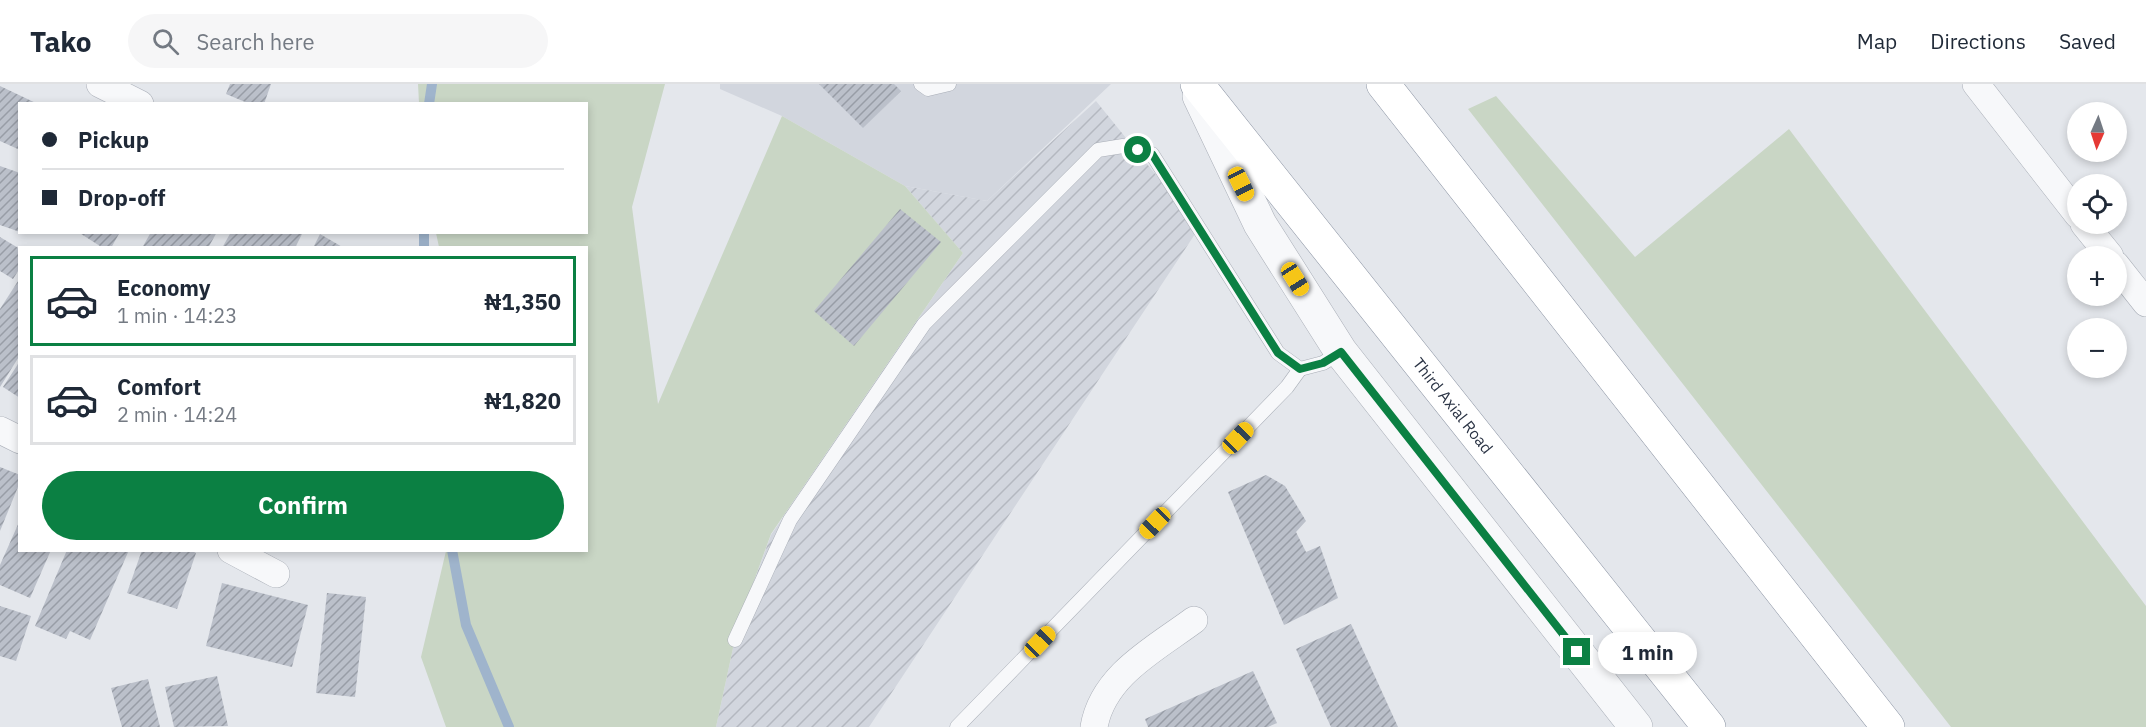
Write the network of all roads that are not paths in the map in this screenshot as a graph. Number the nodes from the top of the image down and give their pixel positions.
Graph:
1 (100, 84) edge
2 (921, 84) edge
3 (948, 84) edge
4 (1195, 84) edge
5 (1383, 84) edge
6 (1976, 84) edge
7 (136, 102) edge
8 (2067, 201) edge
9 (2092, 234) edge
10 (2102, 246) edge
11 (2127, 279) edge
12 (2146, 303) edge
13 (1341, 352) junction
14 (1300, 369) junction
15 (0, 430) edge
16 (18, 439) edge
17 (235, 552) edge
18 (276, 574) dead end
19 (1194, 620) dead end
20 (735, 640) dead end
21 (957, 727) edge
22 (1095, 727) edge
23 (1636, 727) edge
24 (1709, 727) edge
25 (1888, 727) edge

1 - 7 street
2 - 3 lane
4 - 13 street
4 - 24 highway, Third Axial Road
5 - 25 highway
6 - 8 street
9 - 10 street
11 - 12 street
13 - 14 lane
13 - 23 street
14 - 20 lane
14 - 21 lane
15 - 16 street
17 - 18 street
19 - 22 street

